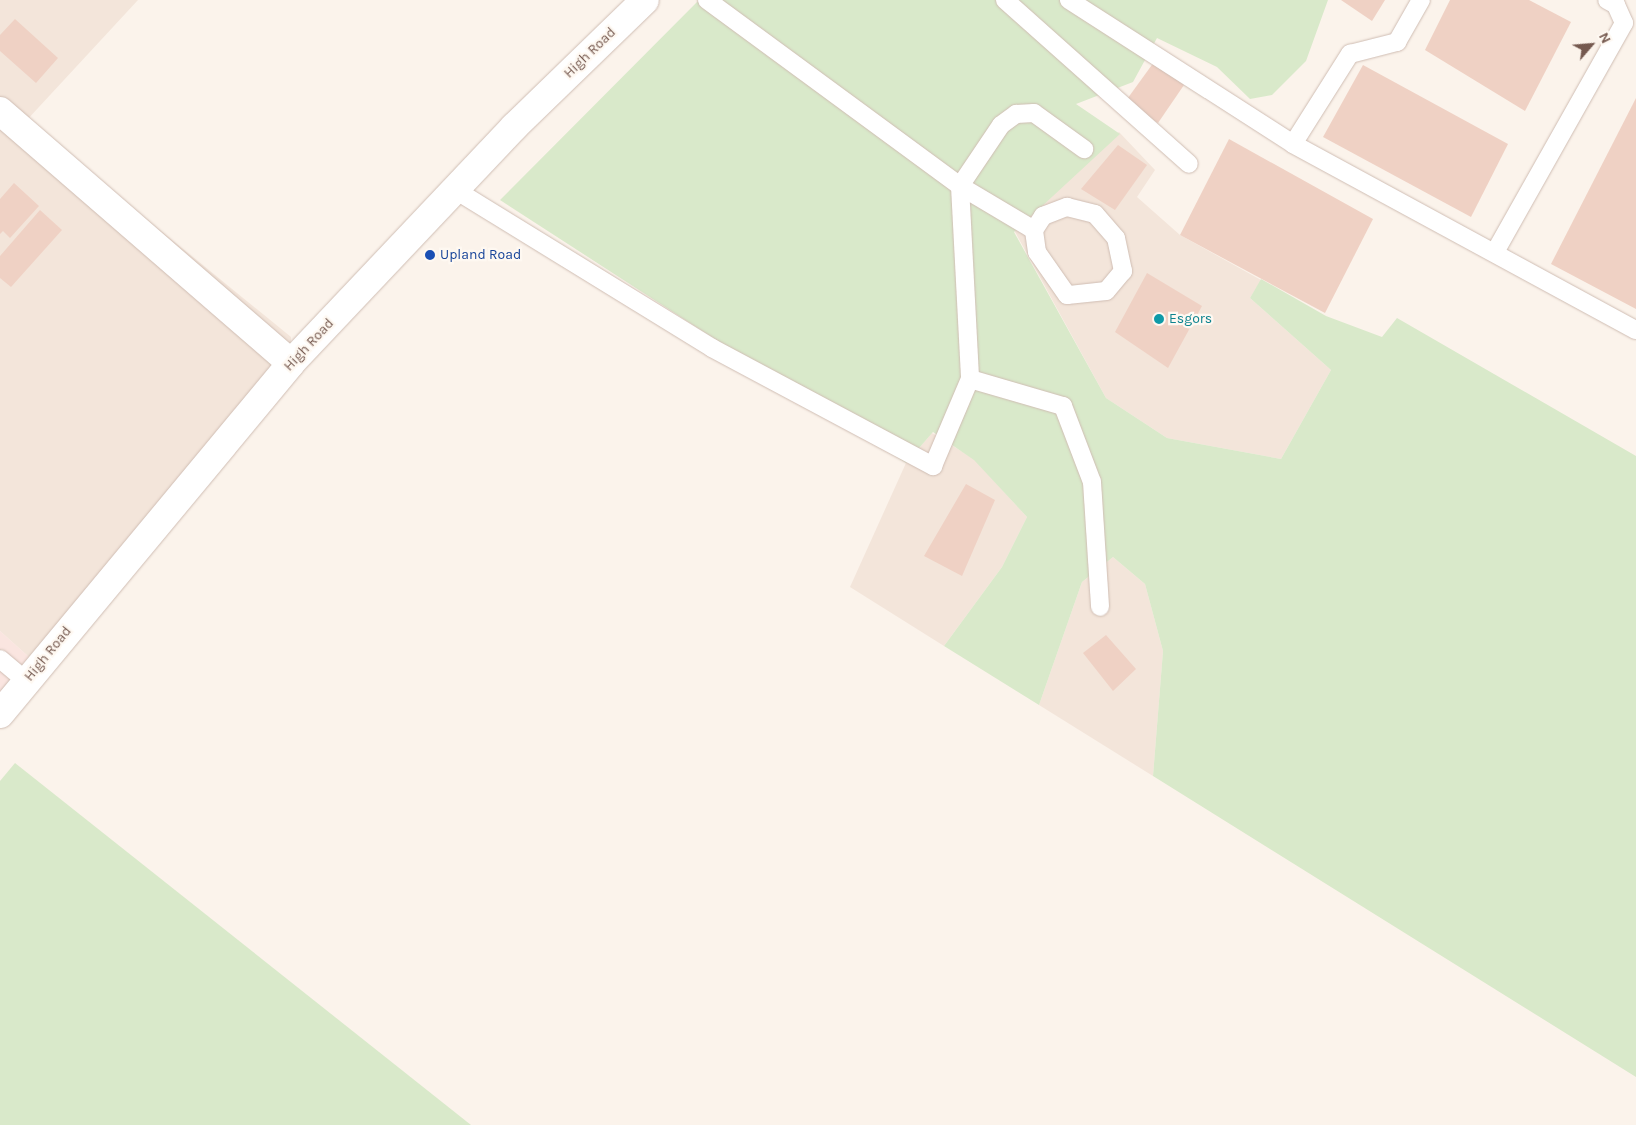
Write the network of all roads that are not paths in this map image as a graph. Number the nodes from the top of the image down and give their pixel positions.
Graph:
1 (645, 0) edge
2 (707, 0) edge
3 (1005, 0) edge
4 (1069, 0) edge
5 (1421, 0) edge
6 (1607, 0) edge
7 (0, 111) edge
8 (1293, 144) junction
9 (1084, 149) dead end
10 (1189, 164) dead end
11 (960, 186) junction
12 (457, 191) junction
13 (1034, 230) junction
14 (1495, 252) junction
15 (1636, 330) edge
16 (291, 363) junction
17 (970, 379) junction
18 (1100, 607) dead end
19 (0, 659) edge
20 (10, 695) edge

1 - 12 main road, High Road
2 - 11 lane
3 - 10 lane
4 - 8 lane
5 - 8 lane
6 - 14 lane
7 - 16 main road
8 - 14 lane
9 - 11 lane
11 - 13 lane
11 - 17 lane
12 - 16 main road, High Road
12 - 17 lane
13 - 13 lane
14 - 15 lane
16 - 20 main road, High Road
17 - 18 lane
19 - 20 lane

